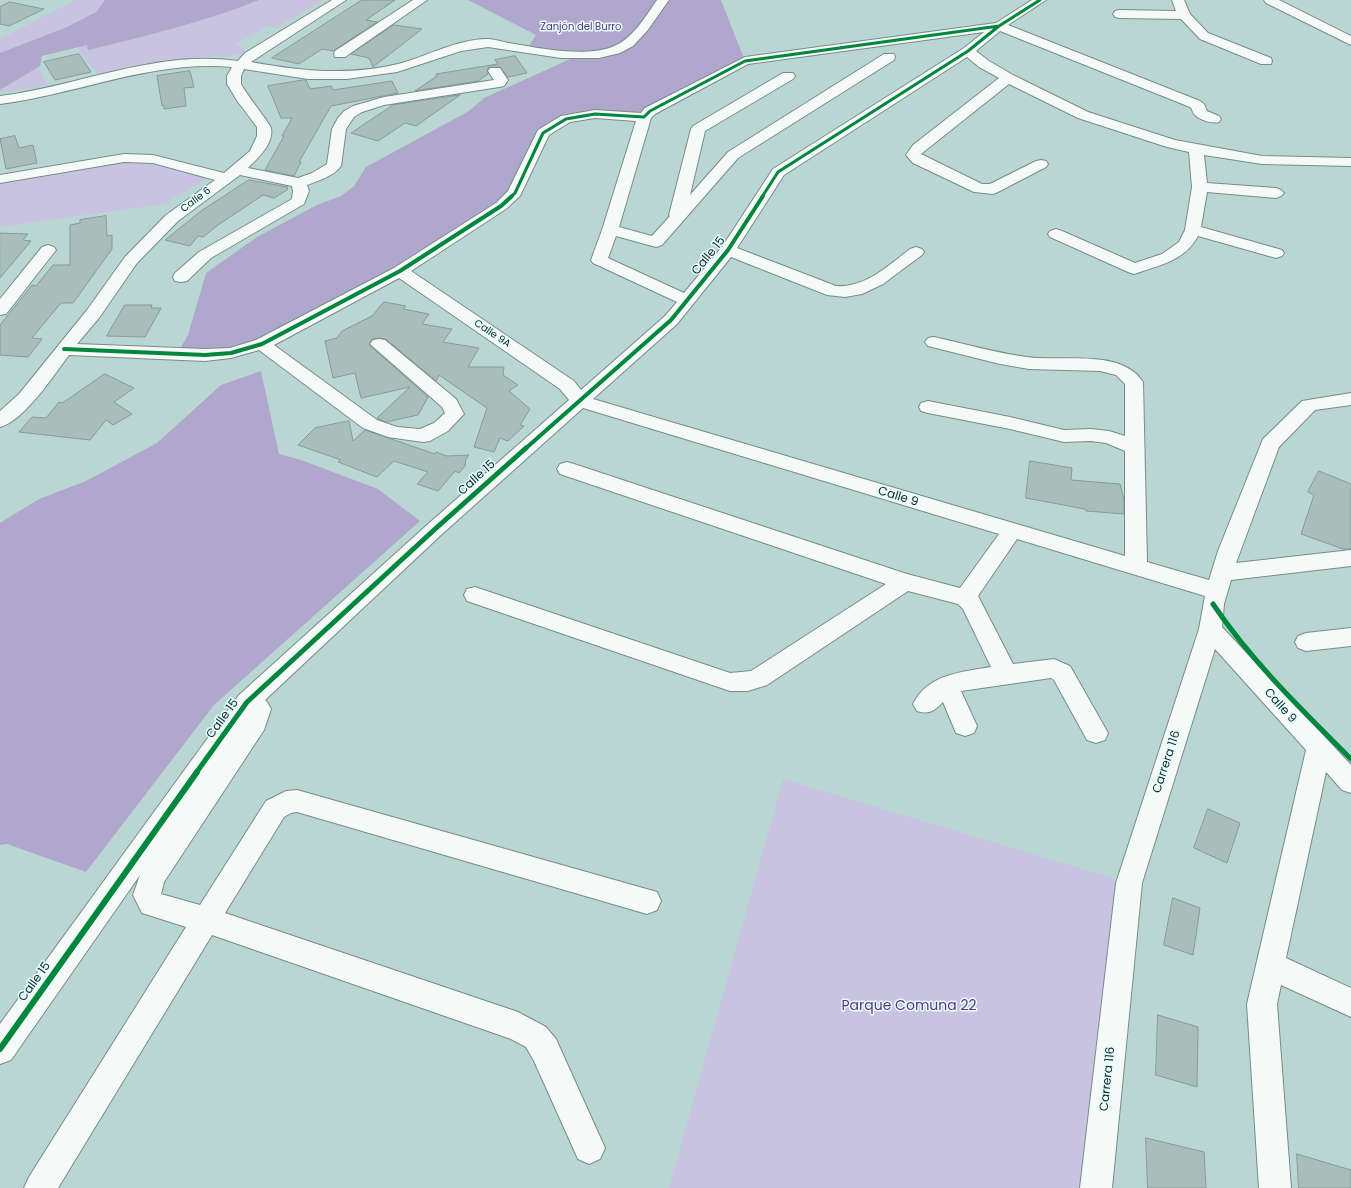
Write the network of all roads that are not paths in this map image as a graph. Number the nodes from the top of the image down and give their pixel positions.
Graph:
1 (340, 0) edge
2 (421, 0) edge
3 (663, 0) edge
4 (1040, 0) edge
5 (1178, 0) edge
6 (1270, 0) edge
7 (1119, 14) dead end
8 (1184, 16) junction
9 (1344, 23) dead end
10 (999, 26) junction
11 (1325, 28) junction
12 (1351, 40) edge
13 (968, 51) junction
14 (340, 54) dead end
15 (889, 57) dead end
16 (1266, 60) dead end
17 (241, 64) junction
18 (984, 64) junction
19 (943, 66) junction
20 (495, 71) dead end
21 (788, 76) dead end
22 (1008, 78) junction
23 (0, 100) edge
24 (644, 117) junction
25 (1214, 119) dead end
26 (1196, 149) junction
27 (1351, 162) edge
28 (1041, 164) dead end
29 (231, 174) junction
30 (0, 179) edge
31 (298, 183) junction
32 (1200, 187) junction
33 (1276, 193) dead end
34 (677, 216) junction
35 (610, 230) junction
36 (1193, 230) junction
37 (1056, 234) dead end
38 (48, 250) dead end
39 (728, 250) junction
40 (916, 252) dead end
41 (1276, 253) dead end
42 (400, 271) junction
43 (181, 277) dead end
44 (687, 300) junction
45 (0, 310) edge
46 (934, 342) dead end
47 (262, 344) junction
48 (379, 344) dead end
49 (64, 349) junction
50 (1351, 400) edge
51 (579, 401) junction
52 (928, 407) dead end
53 (0, 421) edge
54 (1134, 447) junction
55 (567, 469) dead end
56 (1012, 531) junction
57 (1351, 558) edge
58 (1136, 567) junction
59 (905, 582) junction
60 (1220, 582) junction
61 (475, 595) dead end
62 (966, 598) junction
63 (1210, 630) junction
64 (1351, 637) edge
65 (1306, 642) dead end
66 (1006, 674) junction
67 (947, 685) junction
68 (247, 702) junction
69 (925, 704) dead end
70 (965, 726) dead end
71 (1096, 733) dead end
72 (1319, 748) junction
73 (1351, 782) edge
74 (647, 900) dead end
75 (206, 920) junction
76 (1270, 965) junction
77 (1351, 1003) edge
78 (0, 1049) edge
79 (589, 1148) dead end
80 (40, 1188) edge
81 (1096, 1188) edge
82 (1275, 1188) edge

1 - 17 street
2 - 14 street
3 - 17 street
4 - 10 street, Calle 15
5 - 8 street
6 - 11 street
7 - 8 street
8 - 16 street
9 - 11 street
10 - 13 street, Calle 15
10 - 24 street
10 - 25 street
11 - 12 street
13 - 18 street
13 - 19 street, Calle 15
15 - 34 street
17 - 23 street
17 - 29 street, Calle 6
18 - 19 street
18 - 22 street
19 - 39 street, Calle 15
20 - 31 street
21 - 34 street
22 - 26 street
22 - 28 street
24 - 35 street
24 - 42 street
26 - 27 street
26 - 32 street
29 - 30 street
29 - 31 street
29 - 49 street, Calle 6
31 - 43 street
32 - 33 street
32 - 36 street
34 - 35 street
35 - 44 street
36 - 37 street
36 - 41 street
38 - 45 street
39 - 40 street
39 - 44 street, Calle 15
42 - 47 street
42 - 51 street, Calle 9A
44 - 51 street, Calle 15
46 - 54 street
47 - 48 street
47 - 49 street
49 - 53 street, Calle 6
50 - 60 street, Carrera 116
51 - 56 street, Calle 9
51 - 68 street, Calle 15
52 - 54 street
54 - 58 street
55 - 59 street
56 - 58 street, Calle 9
56 - 62 street
57 - 60 street
58 - 60 street, Calle 9
59 - 61 street
59 - 62 street
60 - 63 street, Carrera 116
62 - 66 street
63 - 72 street, Calle 9
63 - 81 street, Carrera 116
64 - 65 street
66 - 67 street
66 - 71 street
67 - 69 street
67 - 70 street
68 - 75 street
68 - 78 street, Calle 15
72 - 73 street, Calle 9
72 - 76 street
74 - 75 street
75 - 79 street
75 - 80 street
76 - 77 street
76 - 82 street

